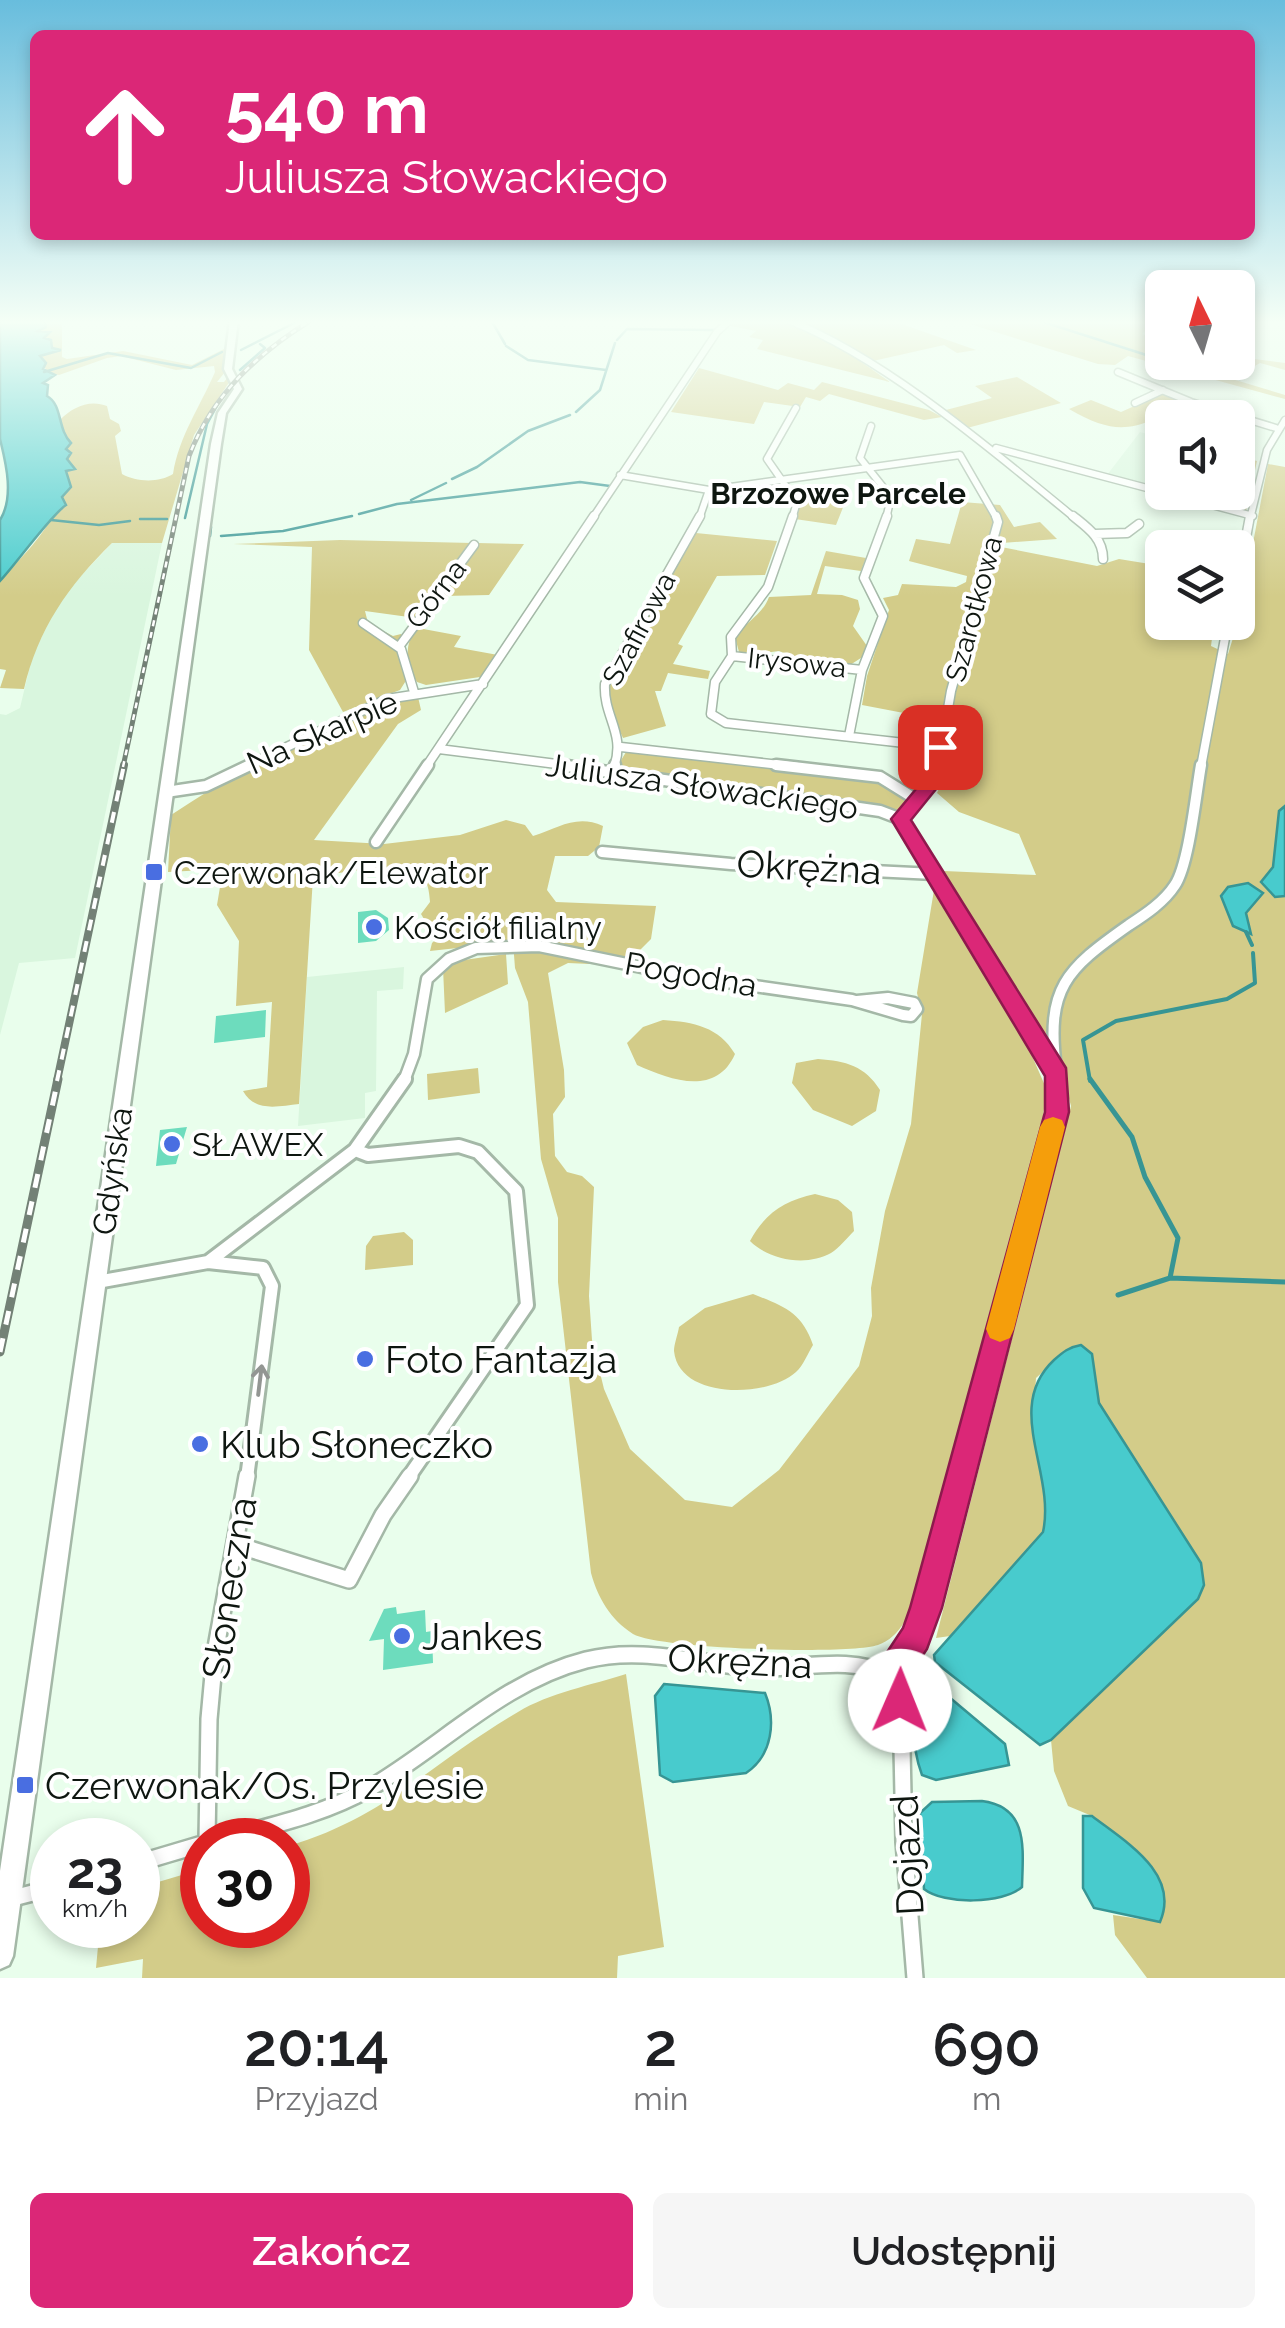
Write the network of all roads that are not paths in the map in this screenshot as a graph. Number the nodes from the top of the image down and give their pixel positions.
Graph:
1 (225, 412) edge
2 (663, 412) edge
3 (794, 412) edge
4 (941, 412) edge
5 (1229, 412) edge
6 (1285, 420) edge
7 (872, 426) dead end
8 (1276, 428) junction
9 (990, 447) junction
10 (868, 468) junction
11 (620, 475) junction
12 (782, 480) junction
13 (1145, 487) edge
14 (709, 490) junction
15 (1230, 510) edge
16 (1253, 516) junction
17 (1139, 524) dead end
18 (1250, 530) edge
19 (1095, 534) junction
20 (474, 545) dead end
21 (1103, 559) dead end
22 (363, 622) dead end
23 (1225, 640) edge
24 (401, 644) junction
25 (732, 656) junction
26 (862, 670) junction
27 (483, 684) junction
28 (414, 692) junction
29 (849, 736) junction
30 (621, 747) junction
31 (940, 747) junction
32 (439, 749) junction
33 (613, 771) junction
34 (166, 792) junction
35 (918, 800) junction
36 (901, 819) junction
37 (376, 842) dead end
38 (602, 852) dead end
39 (934, 874) junction
40 (857, 1001) junction
41 (1057, 1075) junction
42 (355, 1150) junction
43 (208, 1262) junction
44 (97, 1282) junction
45 (236, 1546) junction
46 (889, 1675) junction
47 (206, 1818) edge
48 (293, 1818) edge
49 (30, 1894) edge
50 (8, 1900) junction
51 (0, 1956) edge
52 (915, 1978) edge

1 - 34 main road, Gdyńska
2 - 11 street
3 - 12 street
4 - 9 street
5 - 8 street
6 - 8 street
7 - 10 street
8 - 16 street
9 - 13 street
9 - 19 street
10 - 12 street
10 - 26 street
10 - 31 street, Szarotkowa
11 - 14 street
11 - 27 street
12 - 14 street
12 - 25 street
14 - 30 street, Szafirowa
15 - 16 street
16 - 18 street
17 - 19 street
19 - 21 street
20 - 24 street, Górna
22 - 24 street
23 - 41 street
24 - 28 street
25 - 26 street, Irysowa
25 - 29 street
26 - 29 street
27 - 28 street, Na Skarpie
27 - 32 street
28 - 34 street, Na Skarpie
29 - 31 street
30 - 33 street
30 - 35 street
31 - 35 street, Szarotkowa
32 - 33 street, Juliusza Słowackiego
32 - 37 street
33 - 36 street, Juliusza Słowackiego
34 - 44 main road, Gdyńska
35 - 36 street, Szarotkowa
36 - 39 street, Juliusza Słowackiego
38 - 39 street, Okrężna
39 - 41 street
40 - 40 street, Pogodna
40 - 42 street, Pogodna
41 - 46 street
42 - 43 street, Pogodna
42 - 45 street
43 - 44 street, Słoneczna
45 -> 43 street, Słoneczna
44 - 50 main road, Gdyńska
45 - 47 street, Słoneczna
46 - 48 street, Okrężna
46 - 52 street, Dojazd
49 - 50 street
50 - 51 main road, Gdyńska

